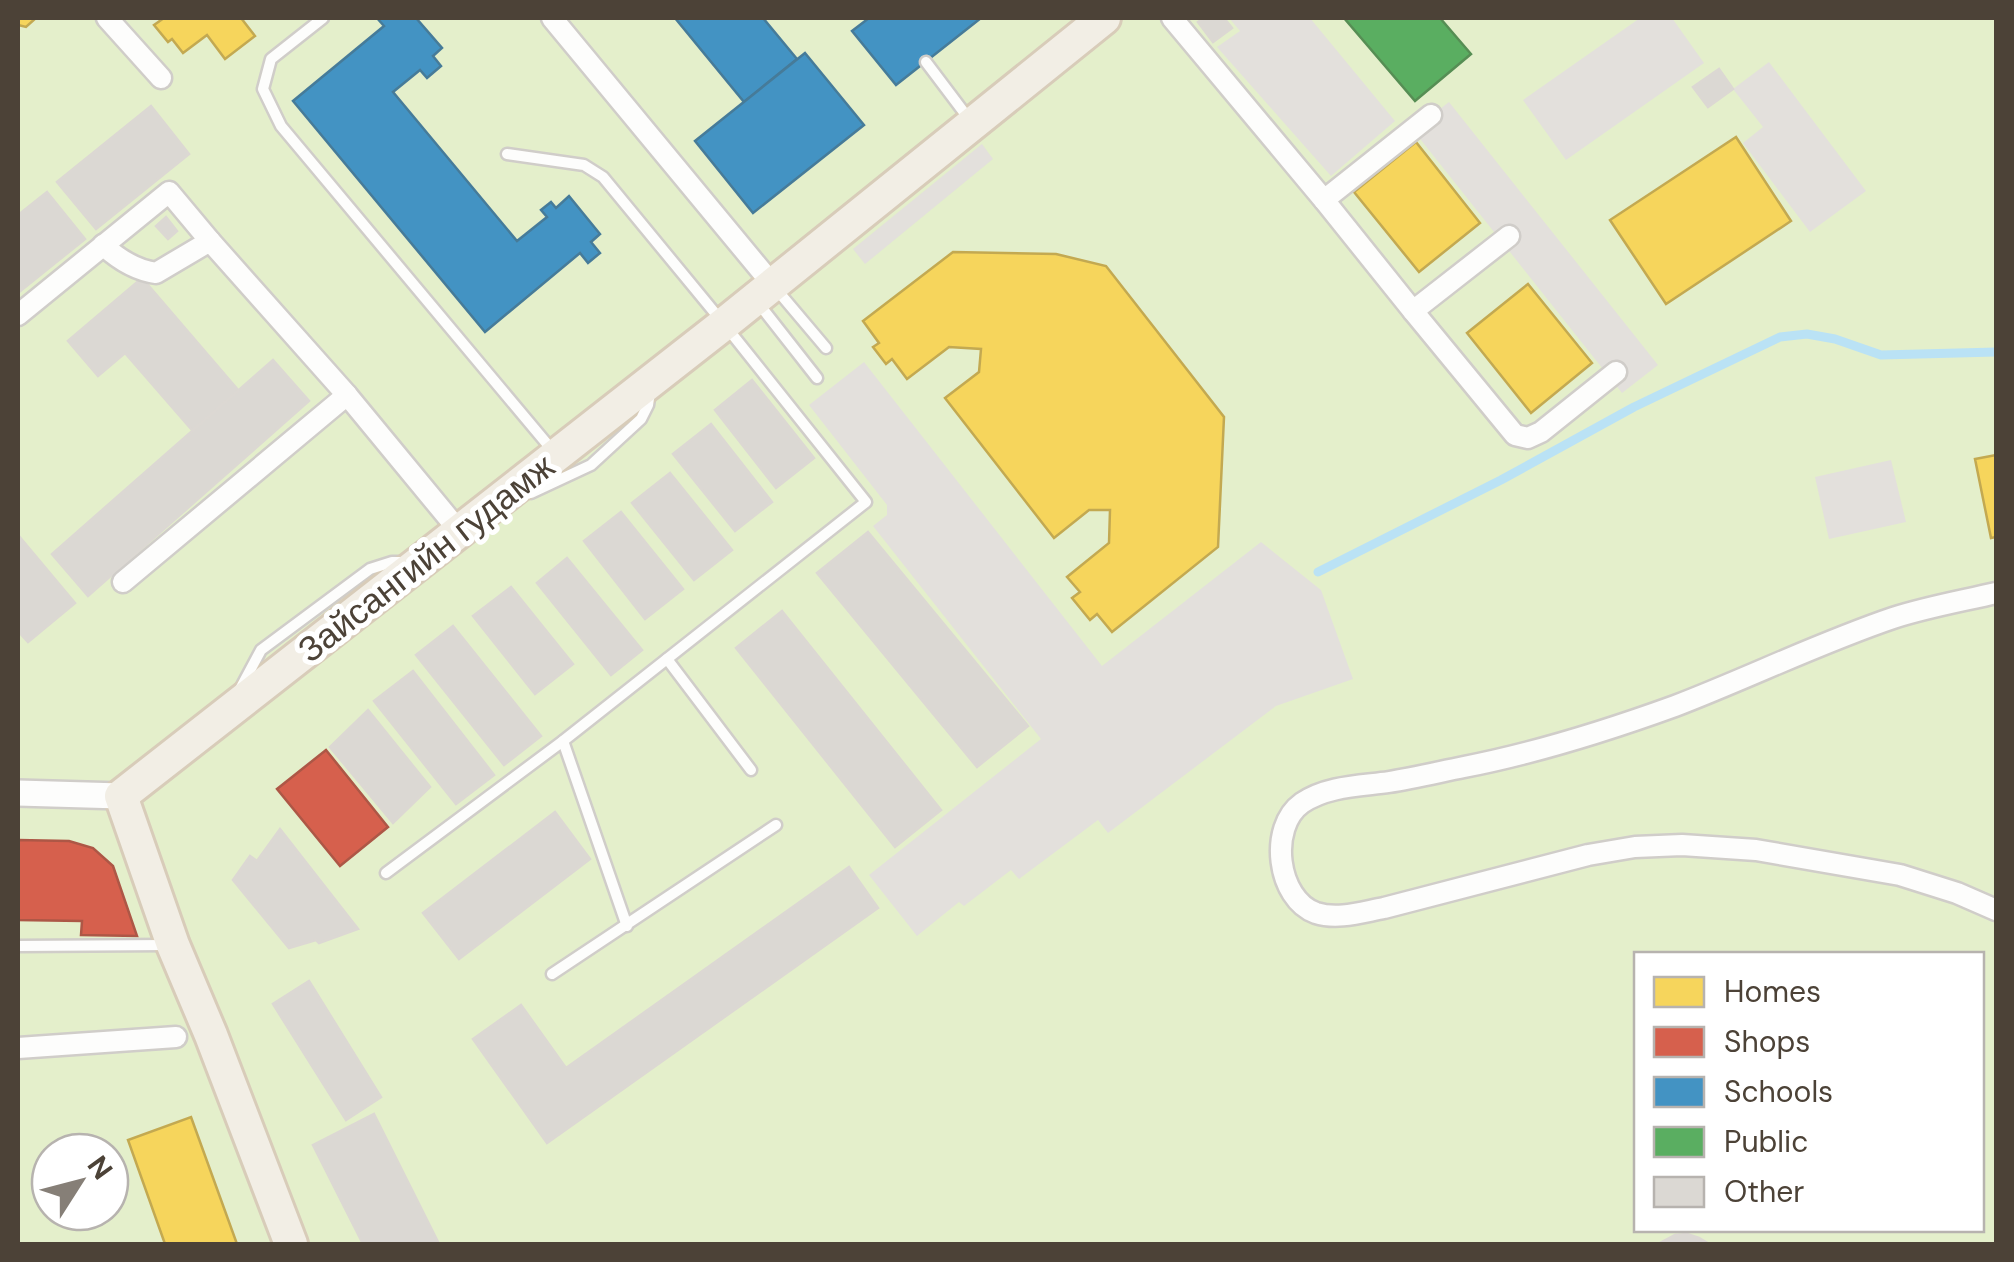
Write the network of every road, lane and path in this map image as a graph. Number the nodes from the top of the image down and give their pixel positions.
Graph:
1 (107, 18) edge
2 (323, 18) edge
3 (552, 18) edge
4 (1104, 18) edge
5 (1172, 18) edge
6 (926, 62) dead end
7 (161, 78) dead end
8 (1431, 114) dead end
9 (973, 124) junction
10 (506, 154) dead end
11 (1324, 200) junction
12 (1509, 236) dead end
13 (210, 242) junction
14 (103, 245) junction
15 (764, 292) junction
16 (1412, 311) junction
17 (18, 315) edge
18 (724, 324) junction
19 (826, 348) dead end
20 (1616, 372) dead end
21 (817, 378) dead end
22 (652, 381) junction
23 (347, 395) junction
24 (556, 456) junction
25 (470, 524) junction
26 (123, 582) dead end
27 (1996, 593) edge
28 (666, 659) junction
29 (563, 741) junction
30 (751, 770) dead end
31 (18, 794) edge
32 (121, 796) junction
33 (776, 825) dead end
34 (386, 874) dead end
35 (1996, 910) edge
36 (628, 926) junction
37 (173, 945) junction
38 (18, 946) edge
39 (552, 974) dead end
40 (211, 1035) junction
41 (176, 1037) joint
42 (18, 1048) edge
43 (291, 1244) edge

1 - 7 street
2 - 24 lane
3 - 15 street
4 - 9 main road, Зайсангийн гудамж
5 - 11 street
6 - 9 lane
8 - 11 street
9 - 15 main road, Зайсангийн гудамж
10 - 18 lane
11 - 16 street
12 - 16 street
13 - 14 street
13 - 14 street
13 - 23 street
14 - 17 street
15 - 18 main road, Зайсангийн гудамж
15 - 19 lane
15 - 21 lane
16 - 20 street
18 - 22 main road, Зайсангийн гудамж
18 - 28 lane
22 - 24 main road, Зайсангийн гудамж
22 - 25 lane
23 - 25 street
23 - 26 street
24 - 25 main road, Зайсангийн гудамж
25 - 32 main road, Зайсангийн гудамж
27 - 35 street
28 - 29 lane
28 - 30 lane
29 - 34 lane
29 - 36 lane
31 - 32 street
32 - 37 main road
33 - 36 lane
36 - 39 lane
37 - 38 lane
37 - 40 main road
40 - 41 lane
40 - 43 main road
41 - 42 street

